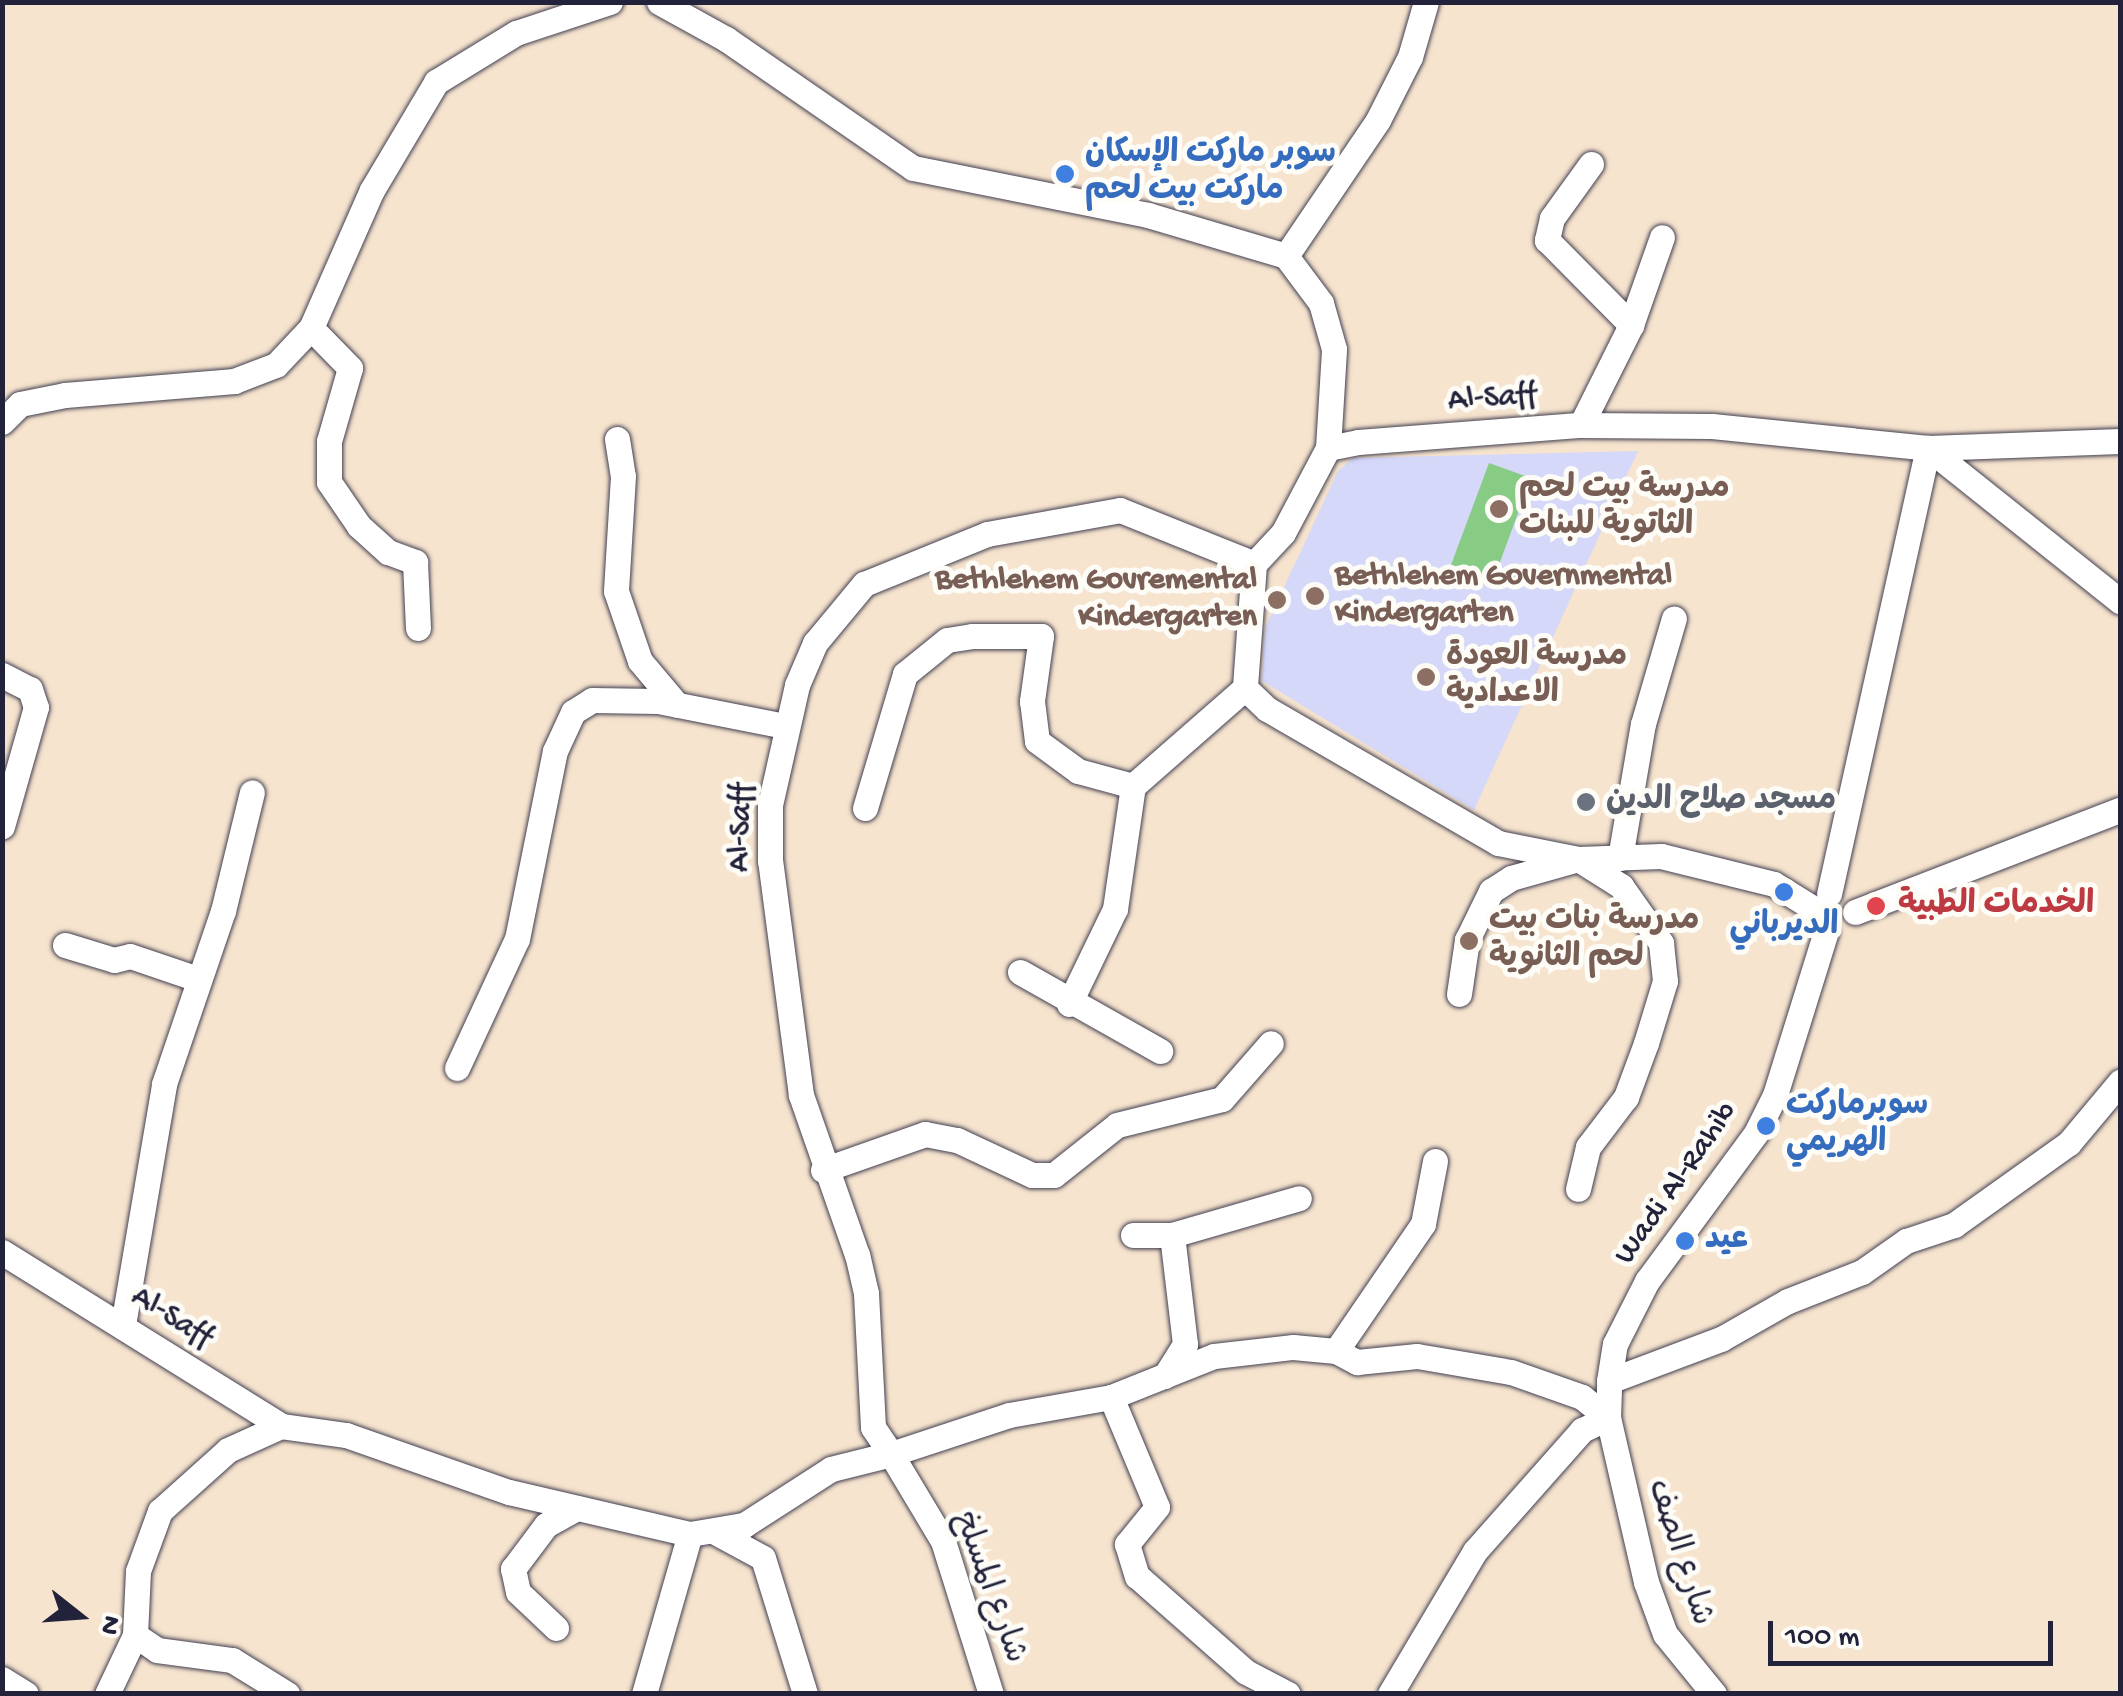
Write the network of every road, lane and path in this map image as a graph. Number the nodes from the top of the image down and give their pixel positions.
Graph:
1 (610, 2) edge
2 (659, 2) edge
3 (1426, 2) edge
4 (1590, 164) dead end
5 (1662, 236) dead end
6 (1286, 256) junction
7 (1631, 325) junction
8 (311, 328) junction
9 (8, 409) edge
10 (1581, 425) junction
11 (618, 439) dead end
12 (2120, 440) edge
13 (1328, 448) junction
14 (1928, 448) junction
15 (1254, 564) junction
16 (2120, 601) edge
17 (1674, 618) dead end
18 (418, 628) dead end
19 (2, 675) edge
20 (1245, 688) junction
21 (677, 705) junction
22 (784, 726) junction
23 (1133, 786) junction
24 (252, 792) dead end
25 (864, 808) dead end
26 (2120, 810) edge
27 (2, 826) edge
28 (1620, 858) junction
29 (1578, 860) junction
30 (1824, 912) junction
31 (65, 945) dead end
32 (1020, 972) dead end
33 (198, 979) junction
34 (1458, 994) dead end
35 (1069, 1004) junction
36 (1272, 1043) dead end
37 (1160, 1051) dead end
38 (457, 1068) dead end
39 (2120, 1082) edge
40 (1435, 1160) dead end
41 (824, 1170) junction
42 (1578, 1190) dead end
43 (1299, 1198) dead end
44 (1172, 1234) junction
45 (1133, 1235) dead end
46 (2, 1252) edge
47 (123, 1325) junction
48 (1185, 1344) junction
49 (1336, 1351) junction
50 (1214, 1356) junction
51 (1165, 1376) junction
52 (1609, 1381) junction
53 (1111, 1397) junction
54 (1608, 1418) junction
55 (281, 1426) junction
56 (891, 1454) junction
57 (577, 1508) junction
58 (718, 1533) junction
59 (690, 1534) junction
60 (556, 1628) dead end
61 (135, 1636) junction
62 (2, 1679) edge
63 (26, 1694) edge
64 (107, 1694) edge
65 (287, 1694) edge
66 (644, 1694) edge
67 (804, 1694) edge
68 (991, 1694) edge
69 (1288, 1694) edge
70 (1390, 1694) edge
71 (1714, 1694) edge

1 - 8 street
2 - 6 street
3 - 6 street
4 - 7 street
5 - 7 street
6 - 13 street
7 - 10 street
8 - 9 street
8 - 18 street
10 - 13 street, Al-Saff
10 - 14 street, Al-Saff
11 - 21 street
12 - 14 street, Al-Saff
13 - 15 street
14 - 16 street
14 - 30 street, Wadi Al-Rahib
15 - 20 street
15 - 22 street, Al-Saff
17 - 28 street
19 - 27 street
20 - 23 street
20 - 29 street
21 - 22 street
21 - 38 street
22 - 41 street, Al-Saff
23 - 25 street
23 - 35 street
24 - 33 street
26 - 30 street
28 - 29 street
28 - 30 street
29 - 34 street
29 - 42 street
30 - 52 street, Wadi Al-Rahib
31 - 33 street
32 - 35 street
33 - 47 street
35 - 37 street
36 - 41 street
39 - 52 street
40 - 49 street
41 - 56 street, Al-Saff
43 - 44 street
44 - 45 street
44 - 48 street
46 - 47 street, Al-Saff
47 - 55 street, Al-Saff
48 - 50 street
48 - 51 street
49 - 50 street
49 - 54 street
50 - 51 street
51 - 53 street
52 - 54 street, Wadi Al-Rahib
53 - 56 street
53 - 69 street
54 - 70 street
54 - 71 street, شارع الصف
55 - 57 street, Al-Saff
55 - 61 street
56 - 58 street, Al-Saff
56 - 68 street, شارع المسلخ
57 - 59 street, Al-Saff
57 - 60 street
58 - 59 street, Al-Saff
58 - 67 street
59 - 66 street
61 - 64 street
61 - 65 street
62 - 63 street

